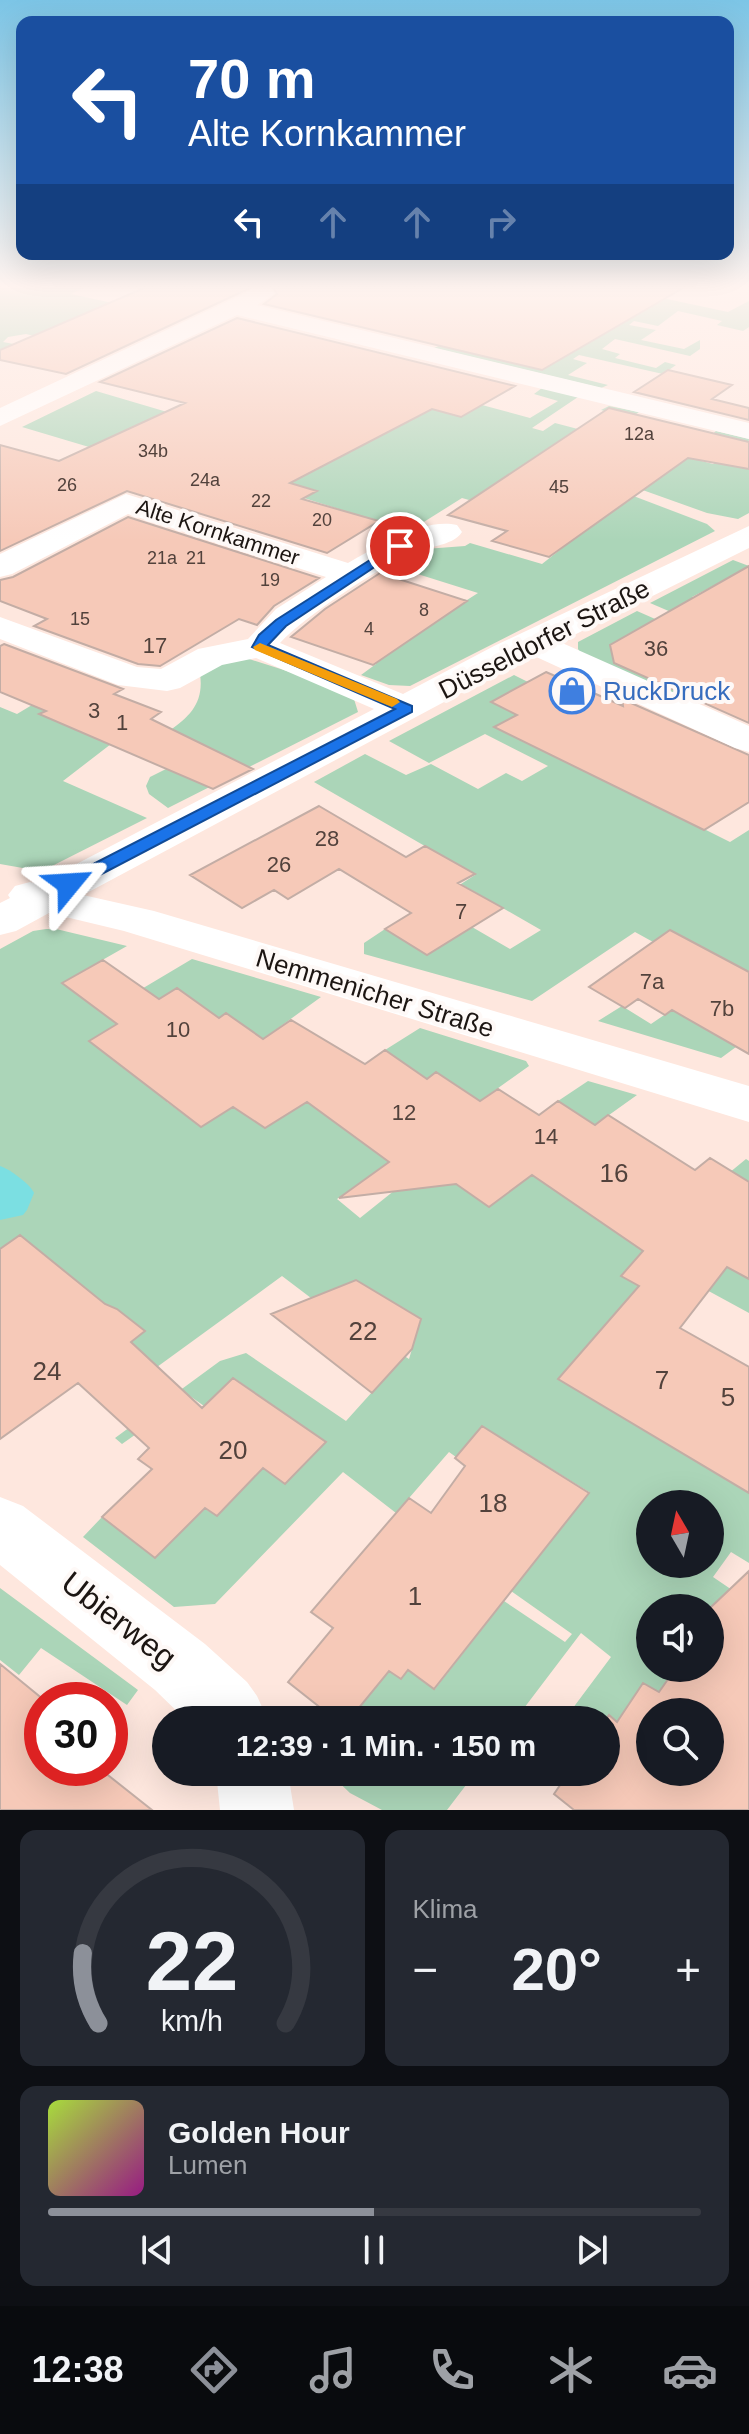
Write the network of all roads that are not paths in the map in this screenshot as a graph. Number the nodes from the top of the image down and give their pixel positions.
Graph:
1 (96, 372) edge
2 (506, 372) edge
3 (0, 418) edge
4 (749, 431) edge
5 (446, 532) dead end
6 (749, 536) edge
7 (0, 567) edge
8 (352, 575) junction
9 (0, 627) edge
10 (532, 642) junction
11 (260, 647) junction
12 (407, 709) junction
13 (749, 740) edge
14 (21, 894) edge
15 (0, 921) edge
16 (749, 1104) edge
17 (0, 1526) edge
18 (221, 1706) edge
19 (254, 1786) edge
20 (257, 1810) edge

1 - 3 street
2 - 4 street
5 - 8 street, Alte Kornkammer
6 - 10 street, Düsseldorfer Straße
7 - 8 street, Alte Kornkammer
8 - 11 street, Alte Kornkammer
9 - 11 street
10 - 12 street, Düsseldorfer Straße
10 - 13 street
11 - 12 street
12 - 14 street, Düsseldorfer Straße
14 - 15 street, Düsseldorfer Straße
14 - 16 street, Nemmenicher Straße
17 - 18 street, Ubierweg
19 - 20 street

